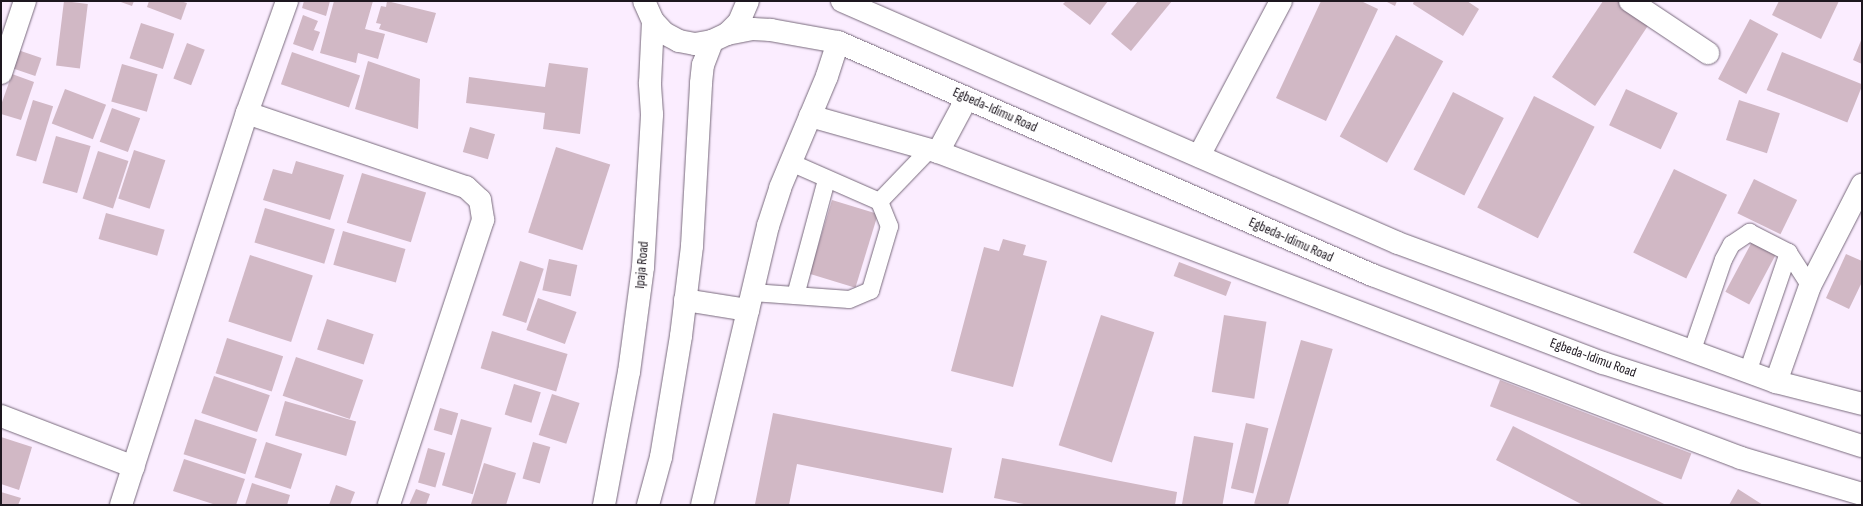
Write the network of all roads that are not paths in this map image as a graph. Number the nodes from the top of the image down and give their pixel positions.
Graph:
1 (25, 1) edge
2 (287, 1) edge
3 (644, 1) edge
4 (748, 1) edge
5 (842, 1) edge
6 (1281, 1) edge
7 (1630, 1) edge
8 (653, 21) junction
9 (719, 38) junction
10 (838, 42) junction
11 (1708, 53) dead end
12 (1, 73) edge
13 (967, 98) junction
14 (247, 113) junction
15 (810, 116) junction
16 (933, 151) junction
17 (1199, 156) junction
18 (790, 162) junction
19 (826, 179) junction
20 (1862, 185) edge
21 (879, 201) junction
22 (1788, 252) junction
23 (1810, 286) junction
24 (795, 295) junction
25 (685, 300) junction
26 (750, 301) junction
27 (1691, 352) junction
28 (1747, 372) junction
29 (1776, 382) junction
30 (1862, 404) edge
31 (1, 416) edge
32 (1862, 446) edge
33 (134, 467) junction
34 (1862, 494) edge
35 (121, 505) edge
36 (389, 505) edge
37 (604, 505) edge
38 (648, 505) edge
39 (702, 505) edge

1 - 12 street
2 - 14 street
3 - 8 street
4 - 9 street
5 - 17 street
6 - 17 street
7 - 11 street
8 - 9 street, Egbeda-Idimu Road
8 - 37 street, Ipaja Road
9 - 10 street, Egbeda-Idimu Road
9 - 25 street
10 - 13 street, Egbeda-Idimu Road
10 - 15 street
13 - 16 street
13 - 32 street, Egbeda-Idimu Road
14 - 33 street
14 - 36 street
15 - 16 street
15 - 18 street
16 - 21 lane
16 - 34 street
17 - 27 street
18 - 19 lane
18 - 26 street
19 - 21 lane
19 - 24 lane
20 - 23 street
21 - 24 lane
22 - 23 lane
22 - 27 lane
22 - 28 lane
23 - 29 street
24 - 26 lane
25 - 26 street
25 - 38 street
26 - 39 street
27 - 28 street
28 - 29 street
29 - 30 street
31 - 33 street
33 - 35 street

